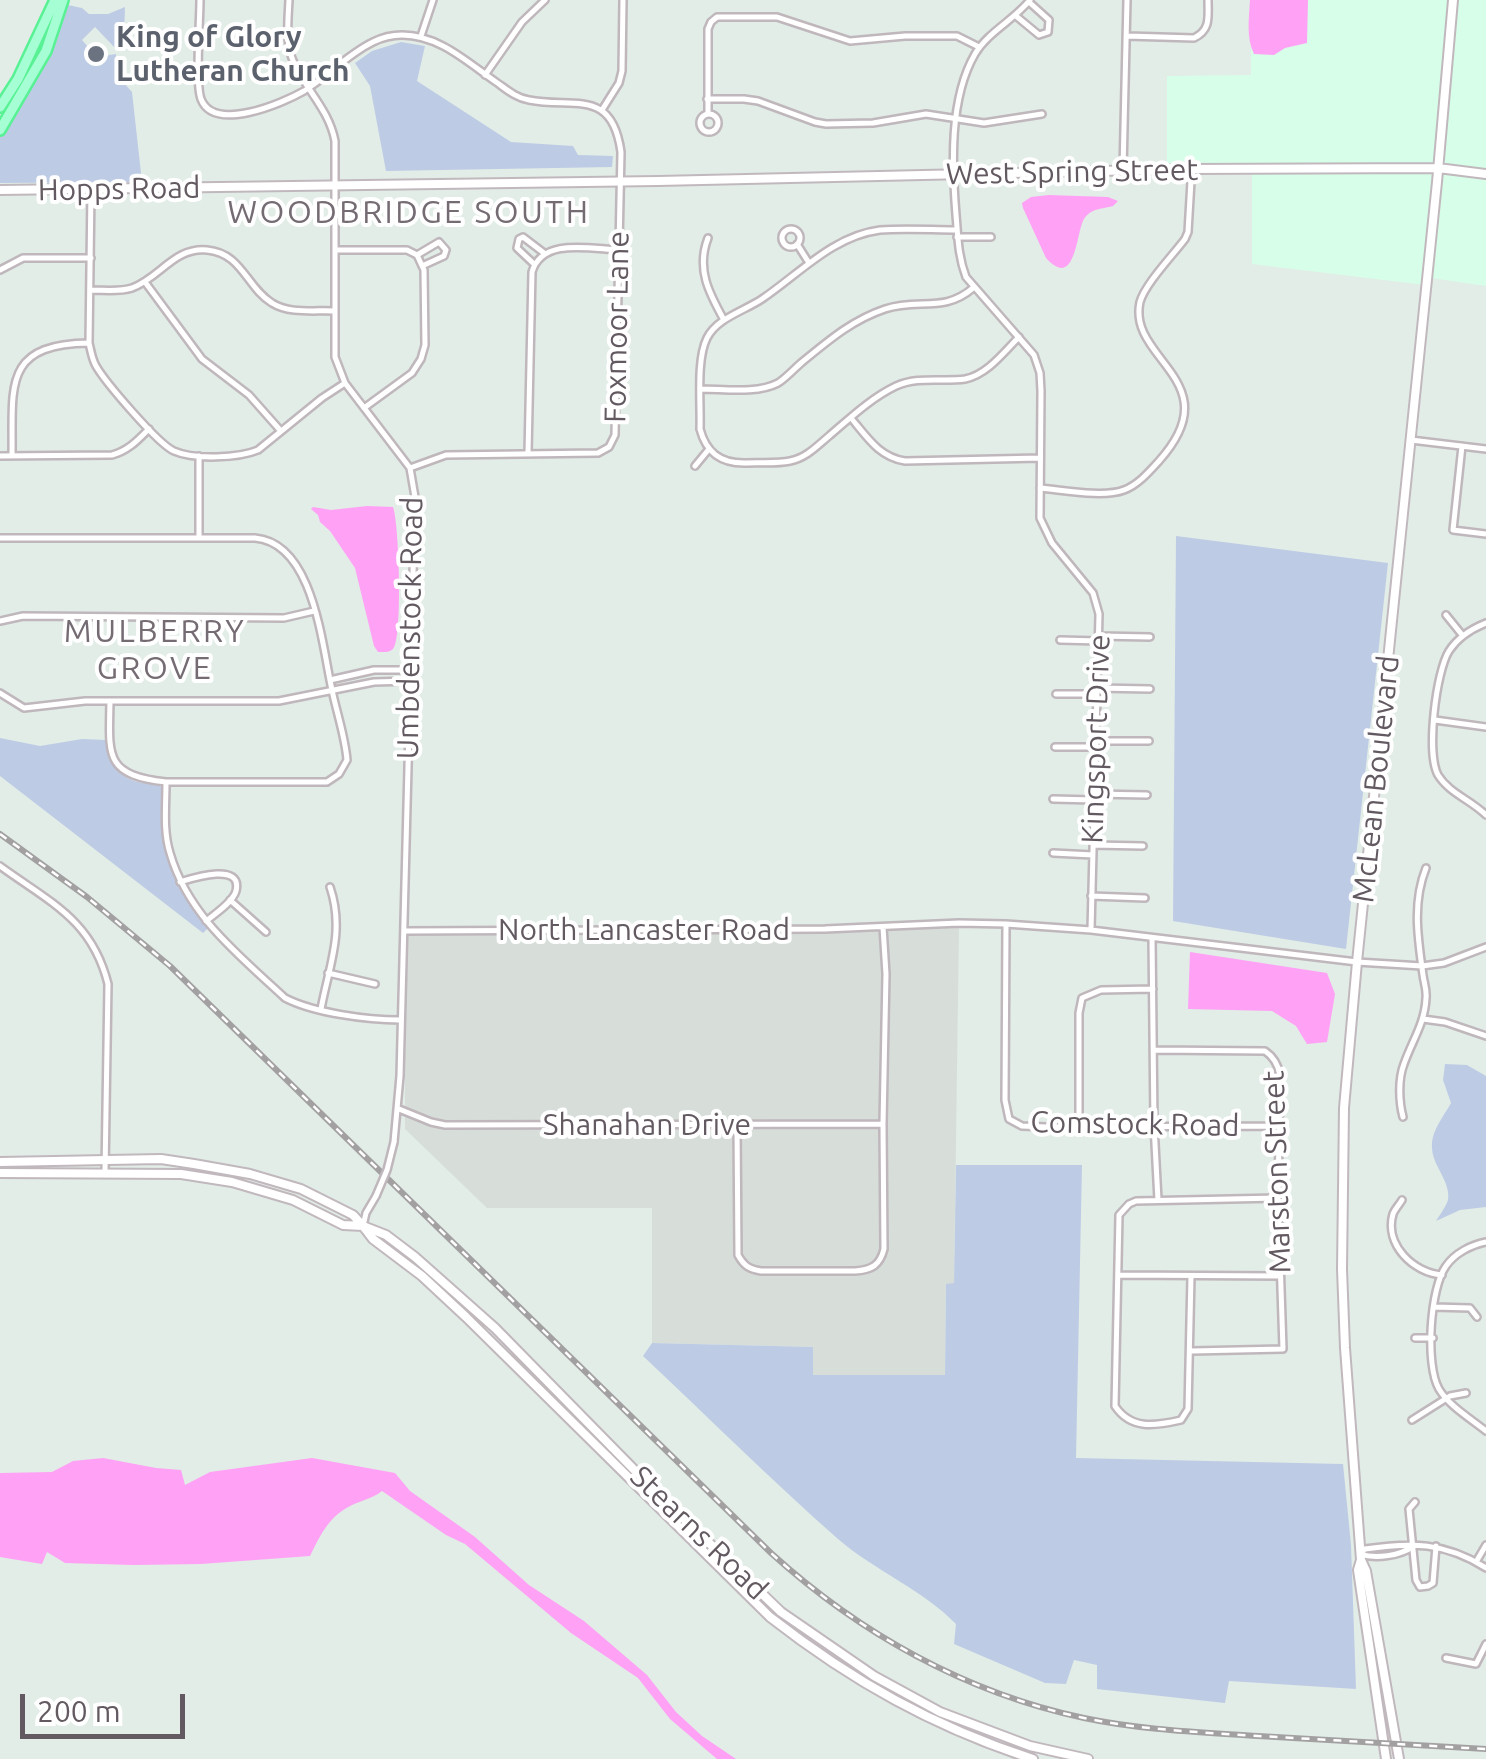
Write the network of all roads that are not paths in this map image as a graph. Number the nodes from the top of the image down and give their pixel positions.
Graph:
1 (55, 0) edge
2 (63, 0) edge
3 (200, 0) edge
4 (289, 0) edge
5 (433, 0) edge
6 (545, 0) edge
7 (623, 0) edge
8 (1126, 0) edge
9 (1208, 0) edge
10 (1453, 0) edge
11 (1030, 1) edge
12 (1016, 16) junction
13 (421, 36) junction
14 (1128, 36) junction
15 (979, 47) junction
16 (486, 74) junction
17 (308, 88) junction
18 (708, 98) junction
19 (0, 107) edge
20 (602, 110) junction
21 (708, 114) dead end
22 (1042, 114) dead end
23 (956, 119) junction
24 (0, 130) edge
25 (1438, 168) junction
26 (1188, 169) junction
27 (1123, 170) junction
28 (953, 174) junction
29 (1486, 174) edge
30 (658, 181) joint
31 (620, 182) junction
32 (335, 186) junction
33 (90, 189) junction
34 (0, 190) edge
35 (957, 234) junction
36 (990, 237) dead end
37 (708, 238) dead end
38 (797, 244) dead end
39 (336, 250) junction
40 (619, 250) junction
41 (544, 253) junction
42 (416, 255) junction
43 (91, 258) junction
44 (808, 263) junction
45 (534, 264) junction
46 (422, 266) junction
47 (0, 270) edge
48 (146, 282) junction
49 (973, 288) junction
50 (91, 290) junction
51 (334, 311) junction
52 (724, 320) junction
53 (1019, 337) junction
54 (89, 344) junction
55 (345, 383) junction
56 (701, 389) junction
57 (364, 408) junction
58 (850, 418) junction
59 (150, 428) junction
60 (280, 430) junction
61 (1411, 440) junction
62 (1462, 446) junction
63 (709, 449) junction
64 (1486, 449) edge
65 (528, 453) junction
66 (0, 456) edge
67 (12, 456) junction
68 (199, 456) junction
69 (1041, 458) junction
70 (695, 466) dead end
71 (410, 468) junction
72 (1040, 488) junction
73 (1486, 534) edge
74 (0, 538) edge
75 (200, 538) junction
76 (314, 611) junction
77 (1446, 615) dead end
78 (0, 620) edge
79 (1486, 623) edge
80 (1150, 636) dead end
81 (1462, 636) junction
82 (1099, 639) junction
83 (1060, 640) dead end
84 (410, 670) junction
85 (330, 680) junction
86 (410, 681) junction
87 (1150, 688) dead end
88 (332, 690) junction
89 (1097, 691) junction
90 (0, 693) edge
91 (1056, 694) dead end
92 (110, 701) junction
93 (1434, 720) junction
94 (1486, 727) edge
95 (1150, 741) dead end
96 (1096, 744) junction
97 (1055, 746) dead end
98 (166, 782) junction
99 (1147, 794) dead end
100 (1094, 797) junction
101 (1053, 799) dead end
102 (1486, 815) edge
103 (1093, 845) junction
104 (1143, 846) dead end
105 (1053, 854) dead end
106 (1093, 855) junction
107 (0, 866) edge
108 (1426, 868) dead end
109 (180, 882) junction
110 (330, 887) dead end
111 (1092, 896) junction
112 (1144, 898) dead end
113 (230, 900) junction
114 (206, 922) junction
115 (1006, 924) junction
116 (884, 927) junction
117 (1090, 930) junction
118 (404, 931) junction
119 (266, 932) dead end
120 (1152, 937) junction
121 (1486, 947) edge
122 (1357, 962) junction
123 (1422, 966) junction
124 (328, 973) junction
125 (375, 984) dead end
126 (1153, 989) junction
127 (321, 1010) junction
128 (1423, 1019) junction
129 (400, 1020) junction
130 (1486, 1036) edge
131 (1154, 1050) junction
132 (398, 1109) junction
133 (1403, 1117) dead end
134 (883, 1124) junction
135 (737, 1125) junction
136 (1079, 1125) junction
137 (1154, 1125) junction
138 (1278, 1126) junction
139 (0, 1162) edge
140 (105, 1162) junction
141 (105, 1172) junction
142 (0, 1173) edge
143 (1278, 1198) junction
144 (1158, 1200) junction
145 (1402, 1200) dead end
146 (363, 1226) junction
147 (1486, 1242) edge
148 (1118, 1275) junction
149 (1442, 1275) junction
150 (1191, 1276) junction
151 (1281, 1276) junction
152 (1434, 1307) junction
153 (1476, 1316) dead end
154 (1416, 1338) dead end
155 (1432, 1338) junction
156 (1190, 1351) junction
157 (1466, 1392) dead end
158 (1446, 1399) junction
159 (1412, 1420) dead end
160 (1486, 1431) edge
161 (1415, 1502) dead end
162 (1486, 1545) edge
163 (1413, 1546) junction
164 (1436, 1546) junction
165 (1361, 1557) junction
166 (1476, 1562) junction
167 (1486, 1568) edge
168 (1486, 1644) edge
169 (1446, 1658) dead end
170 (1033, 1759) edge
171 (1088, 1759) edge
172 (1386, 1759) edge
173 (1398, 1759) edge

1 - 19 main road
2 - 24 main road
3 - 17 street
4 - 17 street, Umbdenstock Road
5 - 13 street
6 - 16 street
7 - 20 street
8 - 14 street
9 - 14 street
10 - 25 main road, McLean Boulevard
11 - 12 street
11 - 12 street
12 - 15 street
13 - 16 street
13 - 17 street
14 - 27 street
15 - 18 street
15 - 23 street, Kingsport Drive
16 - 20 street
17 - 32 street, Umbdenstock Road
18 - 21 street
18 - 23 street
20 - 31 street, Foxmoor Lane
22 - 23 street
23 - 28 street, Kingsport Drive
25 - 26 main road, West Spring Street
25 - 29 main road, West Spring Street
25 - 61 main road, McLean Boulevard
26 - 27 main road, West Spring Street
26 - 72 street
27 - 28 main road, West Spring Street
28 - 30 main road, West Spring Street
28 - 35 street, Kingsport Drive
30 - 31 main road, Hopps Road
31 - 32 main road, Hopps Road
31 - 40 street, Foxmoor Lane
32 - 33 main road, Hopps Road
32 - 39 street, Umbdenstock Road
33 - 34 main road, Hopps Road
33 - 43 street
35 - 36 street
35 - 44 street
35 - 49 street, Kingsport Drive
37 - 52 street
38 - 44 street
39 - 42 street
39 - 51 street, Umbdenstock Road
40 - 41 street
40 - 65 street, Foxmoor Lane
41 - 45 street
41 - 45 street
42 - 46 street
42 - 46 street
43 - 47 street
43 - 50 street
44 - 52 street
45 - 65 street
46 - 57 street
48 - 50 street
48 - 51 street
48 - 60 street
49 - 53 street, Kingsport Drive
49 - 56 street
50 - 54 street
51 - 55 street, Umbdenstock Road
52 - 56 street
53 - 58 street
53 - 69 street, Kingsport Drive
54 - 59 street
54 - 67 street
55 - 57 street, Umbdenstock Road
55 - 60 street
56 - 63 street
57 - 71 street, Umbdenstock Road
58 - 63 street
58 - 69 street
59 - 67 street
59 - 68 street
60 - 68 street
61 - 62 street
61 - 122 main road, McLean Boulevard
62 - 64 street
62 - 73 street
63 - 70 street
65 - 71 street, Foxmoor Lane
66 - 67 street
68 - 75 street
69 - 72 street, Kingsport Drive
71 - 84 street, Umbdenstock Road
72 - 82 street, Kingsport Drive
74 - 75 street
75 - 76 street
76 - 78 street
76 - 85 street
77 - 81 street
79 - 81 street
80 - 82 street
81 - 93 street
82 - 83 street
82 - 89 street, Kingsport Drive
84 - 85 street
84 - 86 street, Umbdenstock Road
85 - 88 street
86 - 88 street
86 - 118 street, Umbdenstock Road
87 - 89 street
88 - 92 street
88 - 98 street
89 - 91 street
89 - 96 street, Kingsport Drive
90 - 92 street
92 - 98 street
93 - 94 street
93 - 102 street
95 - 96 street
96 - 97 street
96 - 100 street, Kingsport Drive
98 - 109 street
99 - 100 street
100 - 101 street
100 - 103 street, Kingsport Drive
103 - 104 street
103 - 106 street, Kingsport Drive
105 - 106 street
106 - 111 street, Kingsport Drive
107 - 140 street
108 - 123 street
109 - 113 street
109 - 114 street
110 - 124 street
111 - 112 street
111 - 117 street, Kingsport Drive
113 - 114 street
113 - 119 street
114 - 127 street
115 - 116 street, North Lancaster Road
115 - 117 street, North Lancaster Road
115 - 136 street, Comstock Road
116 - 118 street, North Lancaster Road
116 - 134 street
117 - 120 street, North Lancaster Road
118 - 129 street, Umbdenstock Road
120 - 122 street, North Lancaster Road
120 - 126 street
121 - 123 street, North Lancaster Road
122 - 123 street, North Lancaster Road
122 - 165 main road, McLean Boulevard
123 - 128 street
124 - 125 street
124 - 127 street
126 - 131 street
126 - 136 street
127 - 129 street
128 - 130 street
128 - 133 street
129 - 132 street, Umbdenstock Road
131 - 137 street
131 - 138 street, Marston Street
132 - 135 street, Shanahan Drive
132 - 146 street, Umbdenstock Road, bridge
134 - 135 street, Shanahan Drive
134 - 135 street
136 - 137 street, Comstock Road
137 - 138 street, Comstock Road
137 - 144 street
138 - 143 street, Marston Street
139 - 140 main road, Stearns Road
140 - 141 street
140 - 146 main road, Stearns Road
141 - 142 main road, Stearns Road
141 - 146 main road, Stearns Road
143 - 144 street
143 - 151 street, Marston Street
144 - 148 street
145 - 149 street
146 - 170 main road, Stearns Road
146 - 171 main road, Stearns Road
147 - 149 street
148 - 150 street
148 - 156 street
149 - 152 street
150 - 151 street
150 - 156 street
151 - 156 street, Marston Street
152 - 153 street
152 - 155 street
154 - 155 street
155 - 158 street
157 - 158 street
158 - 159 street
158 - 160 street
161 - 163 street
162 - 166 street
163 - 164 street
163 - 164 street
163 - 165 street
164 - 166 street
165 - 172 main road, McLean Boulevard
165 - 173 main road, McLean Boulevard
166 - 167 street
168 - 169 street

